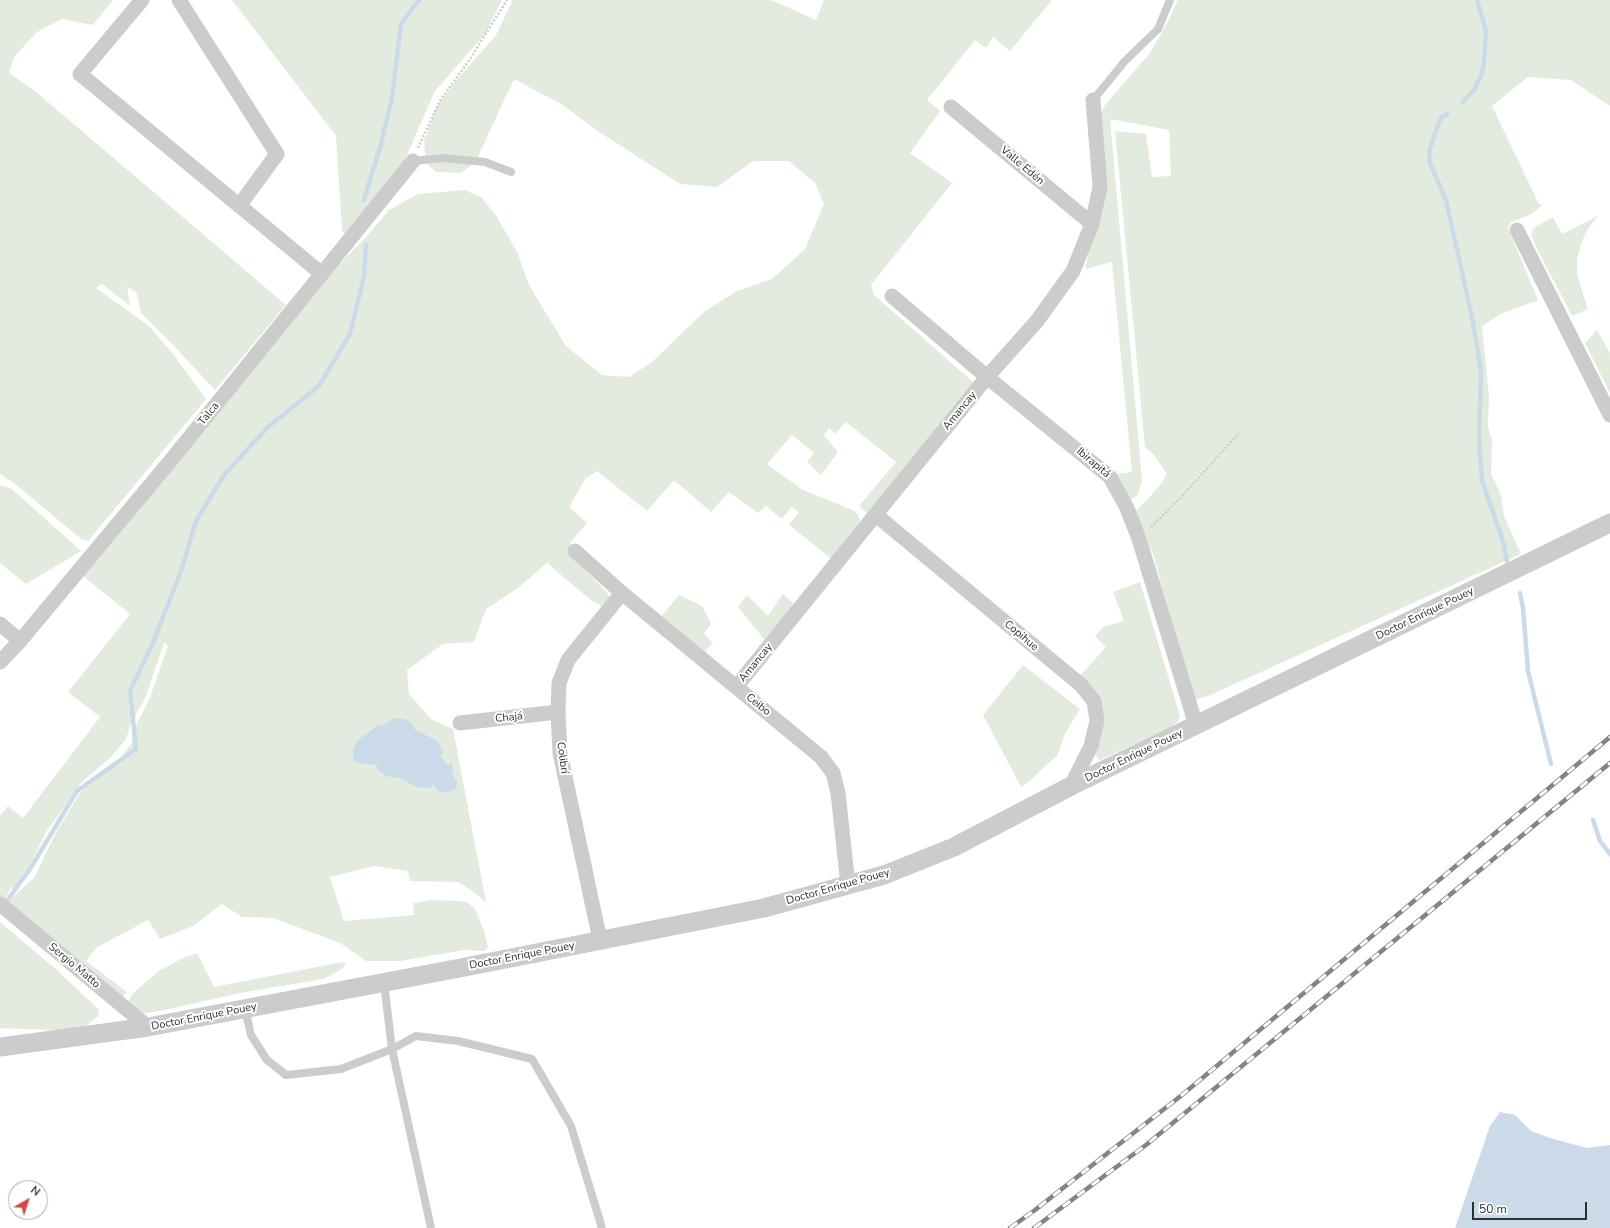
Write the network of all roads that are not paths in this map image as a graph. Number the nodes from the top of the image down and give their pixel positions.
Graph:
1 (142, 0) edge
2 (179, 0) edge
3 (1170, 0) edge
4 (1093, 100) joint
5 (951, 107) dead end
6 (413, 161) joint
7 (511, 172) dead end
8 (239, 206) junction
9 (1092, 224) junction
10 (1517, 230) dead end
11 (322, 274) junction
12 (892, 296) dead end
13 (987, 377) junction
14 (1610, 415) edge
15 (876, 515) junction
16 (1610, 523) edge
17 (575, 551) dead end
18 (622, 593) junction
19 (0, 624) edge
20 (20, 641) junction
21 (0, 662) edge
22 (736, 687) junction
23 (558, 712) junction
24 (460, 723) dead end
25 (1196, 725) junction
26 (1071, 786) junction
27 (848, 885) junction
28 (0, 904) edge
29 (600, 940) junction
30 (384, 983) junction
31 (245, 1009) junction
32 (148, 1027) junction
33 (0, 1047) edge
34 (392, 1050) junction
35 (431, 1228) edge
36 (602, 1228) edge

1 - 8 street
2 - 8 street
3 - 4 lane
4 - 9 street, Amancay
5 - 9 street, Valle Edén
6 - 7 lane
6 - 11 street, Talca
8 - 11 street
9 - 13 street, Amancay
10 - 14 street
11 - 20 street, Talca
12 - 13 street, Ibirapitá
13 - 15 street, Amancay
13 - 25 street, Ibirapitá
15 - 22 street, Amancay
15 - 26 street, Copihue
16 - 25 street, Doctor Enrique Pouey
17 - 18 street, Ceibo
18 - 22 street, Ceibo
18 - 23 street, Colibrí
19 - 20 street
20 - 21 street, Talca
22 - 27 street, Ceibo
23 - 24 street, Chajá
23 - 29 street, Colibrí
25 - 26 street, Doctor Enrique Pouey
26 - 27 street, Doctor Enrique Pouey
27 - 29 street, Doctor Enrique Pouey
28 - 32 street, Sergio Matto
29 - 30 street, Doctor Enrique Pouey
30 - 31 street, Doctor Enrique Pouey
30 - 34 lane
31 - 32 street, Doctor Enrique Pouey
31 - 34 lane
32 - 33 street, Doctor Enrique Pouey
34 - 35 lane
34 - 36 lane

